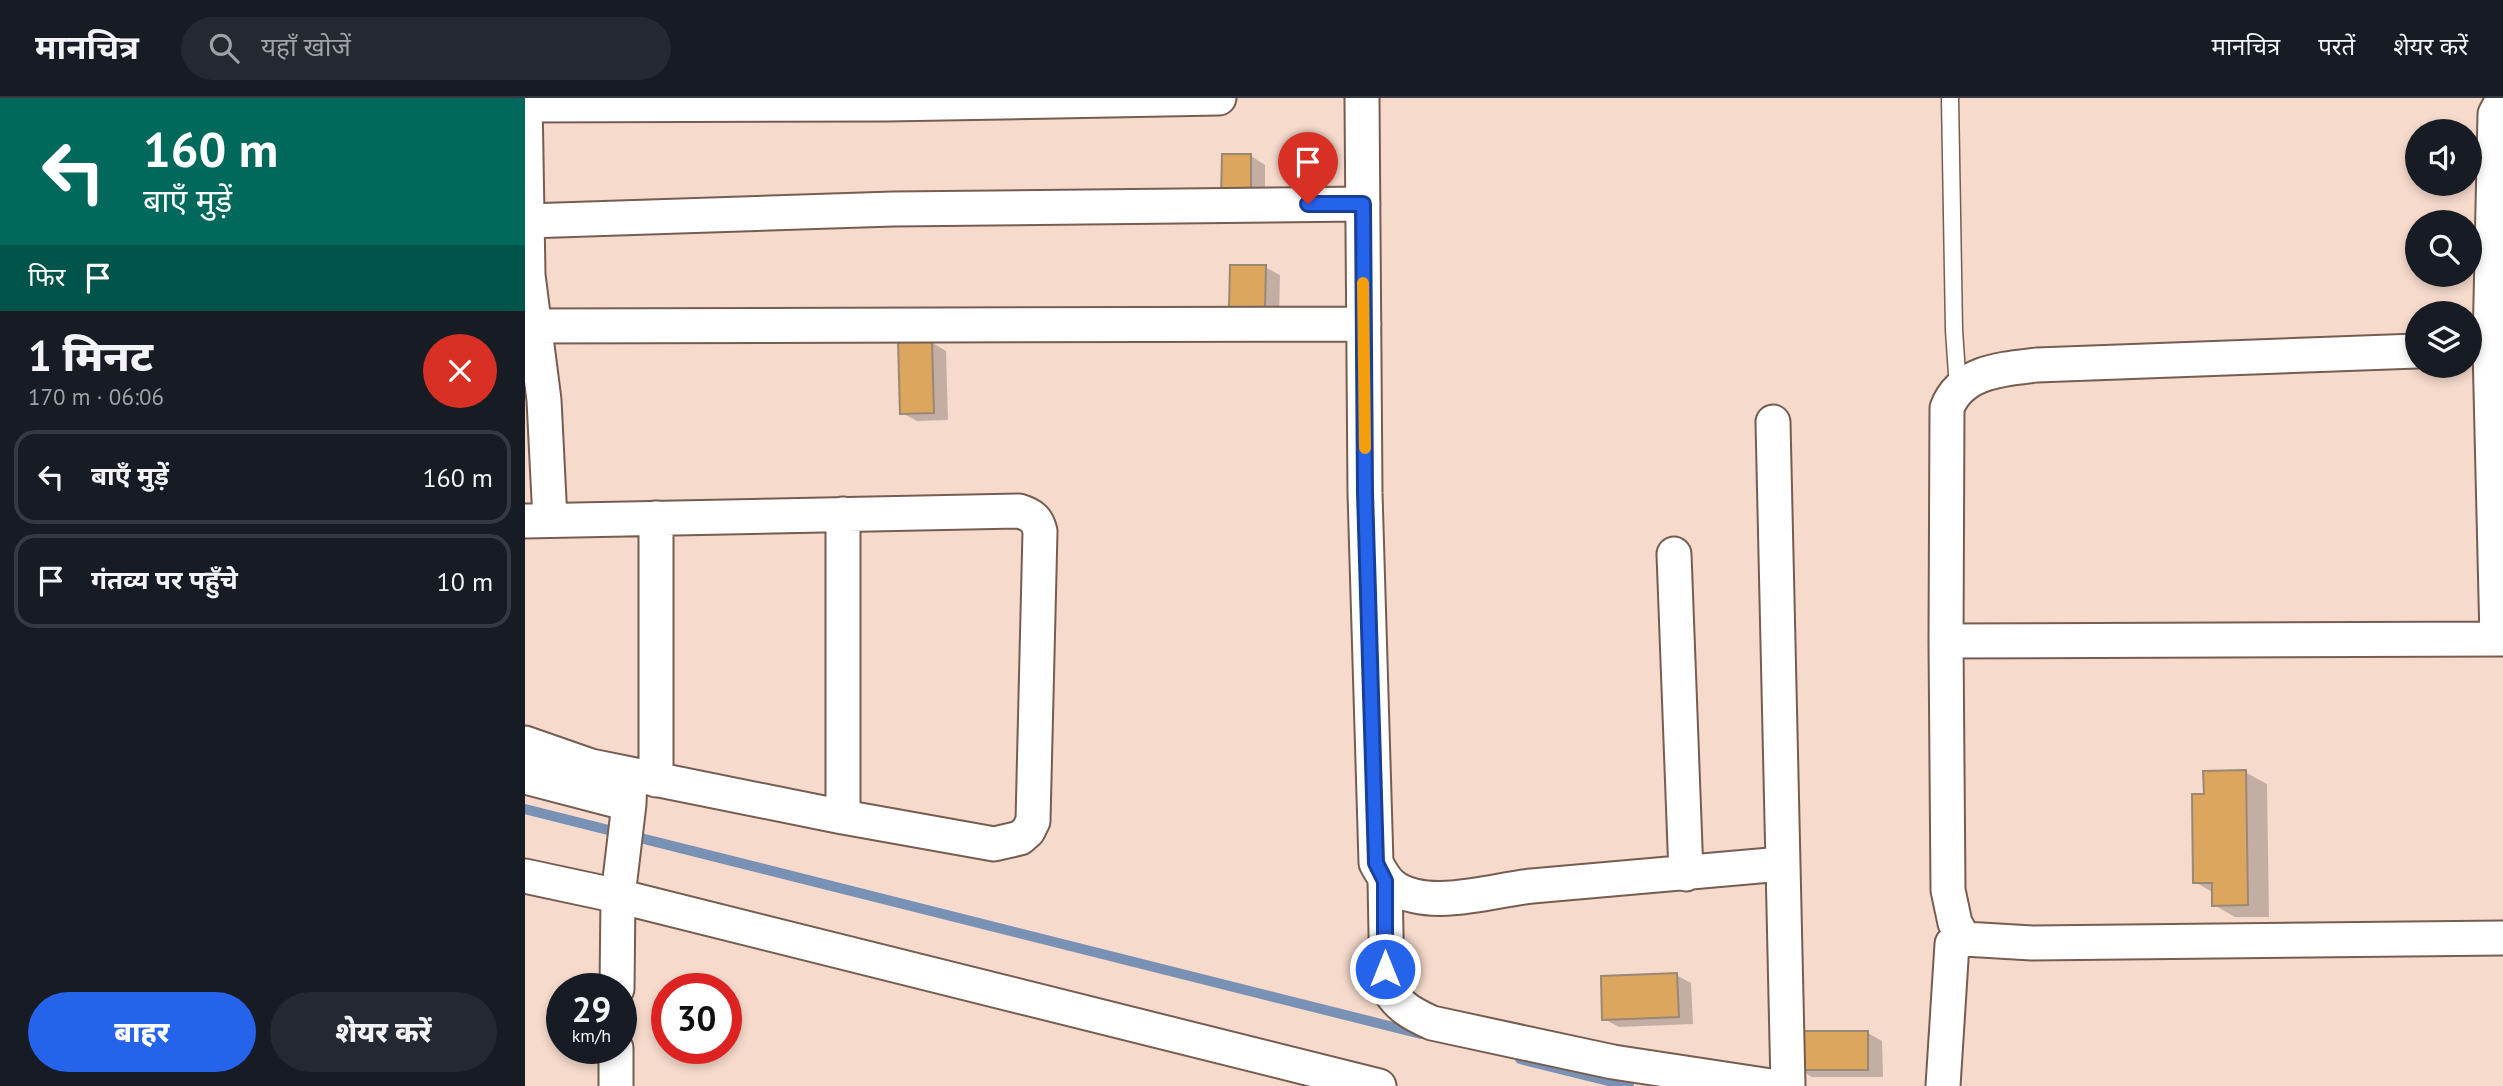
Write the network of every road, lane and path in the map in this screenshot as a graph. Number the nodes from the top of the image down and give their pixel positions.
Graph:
1 (525, 98) edge
2 (1219, 98) edge
3 (1363, 98) edge
4 (1950, 98) edge
5 (2503, 99) edge
6 (887, 101) edge
7 (526, 105) edge
8 (1363, 204) junction
9 (527, 221) junction
10 (526, 273) edge
11 (1364, 324) junction
12 (530, 326) edge
13 (2487, 348) edge
14 (2405, 351) edge
15 (1958, 389) junction
16 (1773, 422) dead end
17 (843, 514) junction
18 (656, 518) junction
19 (538, 520) edge
20 (1674, 554) dead end
21 (2500, 639) edge
22 (1945, 641) junction
23 (525, 743) edge
24 (525, 777) edge
25 (638, 786) junction
26 (843, 817) junction
27 (1782, 864) junction
28 (1686, 874) junction
29 (525, 876) edge
30 (1385, 881) junction
31 (619, 884) junction
32 (2503, 938) edge
33 (1964, 939) junction
34 (617, 973) edge
35 (616, 1064) edge
36 (616, 1086) edge
37 (1379, 1086) edge
38 (1771, 1086) edge
39 (1788, 1086) edge
40 (1943, 1086) edge

1 - 7 street
2 - 6 street
3 - 8 street
4 - 15 lane
5 - 13 street
6 - 7 street
7 - 9 street
8 - 9 street
8 - 11 street
9 - 10 street
10 - 12 street
11 - 12 street
11 - 30 street
12 - 19 street
13 - 21 street
14 - 15 street
15 - 22 street
16 - 27 street
17 - 18 street
17 - 26 street
17 - 26 street
18 - 19 street
18 - 25 street
20 - 28 street
21 - 22 street
22 - 33 street
23 - 25 street
24 - 25 street
25 - 26 street
25 - 31 street
27 - 28 street
27 - 39 street
28 - 30 street
29 - 31 street
30 - 38 street
31 - 34 street
31 - 37 street
32 - 33 street
33 - 40 street
35 - 36 street

